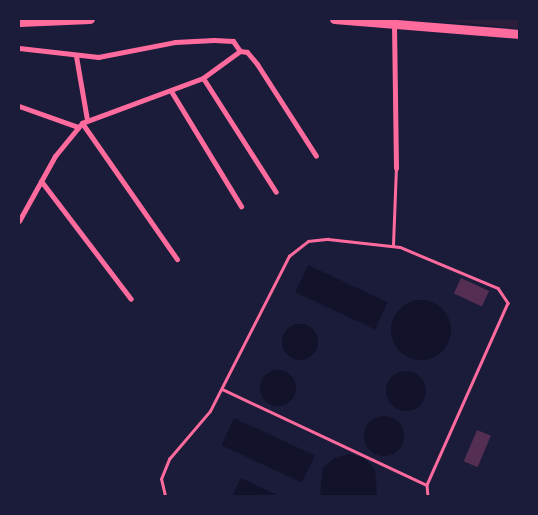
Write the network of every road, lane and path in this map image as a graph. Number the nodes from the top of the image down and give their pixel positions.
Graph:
1 (90, 19) edge
2 (334, 19) edge
3 (19, 22) edge
4 (394, 22) junction
5 (519, 34) edge
6 (19, 48) edge
7 (240, 51) junction
8 (76, 56) junction
9 (203, 78) junction
10 (171, 90) junction
11 (19, 106) edge
12 (85, 121) junction
13 (78, 127) junction
14 (316, 156) dead end
15 (396, 168) joint
16 (40, 181) junction
17 (276, 192) dead end
18 (241, 206) dead end
19 (19, 221) edge
20 (393, 245) junction
21 (177, 259) dead end
22 (131, 298) dead end
23 (222, 389) junction
24 (427, 485) junction
25 (164, 496) edge
26 (428, 496) edge

1 - 3 highway
2 - 4 highway
4 - 5 highway
4 - 15 street
6 - 8 street
7 - 8 street
7 - 9 street
7 - 14 street
8 - 12 street
9 - 10 street
9 - 17 street
10 - 12 street
10 - 18 street
11 - 13 street
12 - 13 street
12 - 21 street
13 - 16 street
15 - 20 lane
16 - 19 street
16 - 22 street
20 - 23 lane
20 - 24 lane
23 - 24 lane
23 - 25 lane
24 - 26 lane

